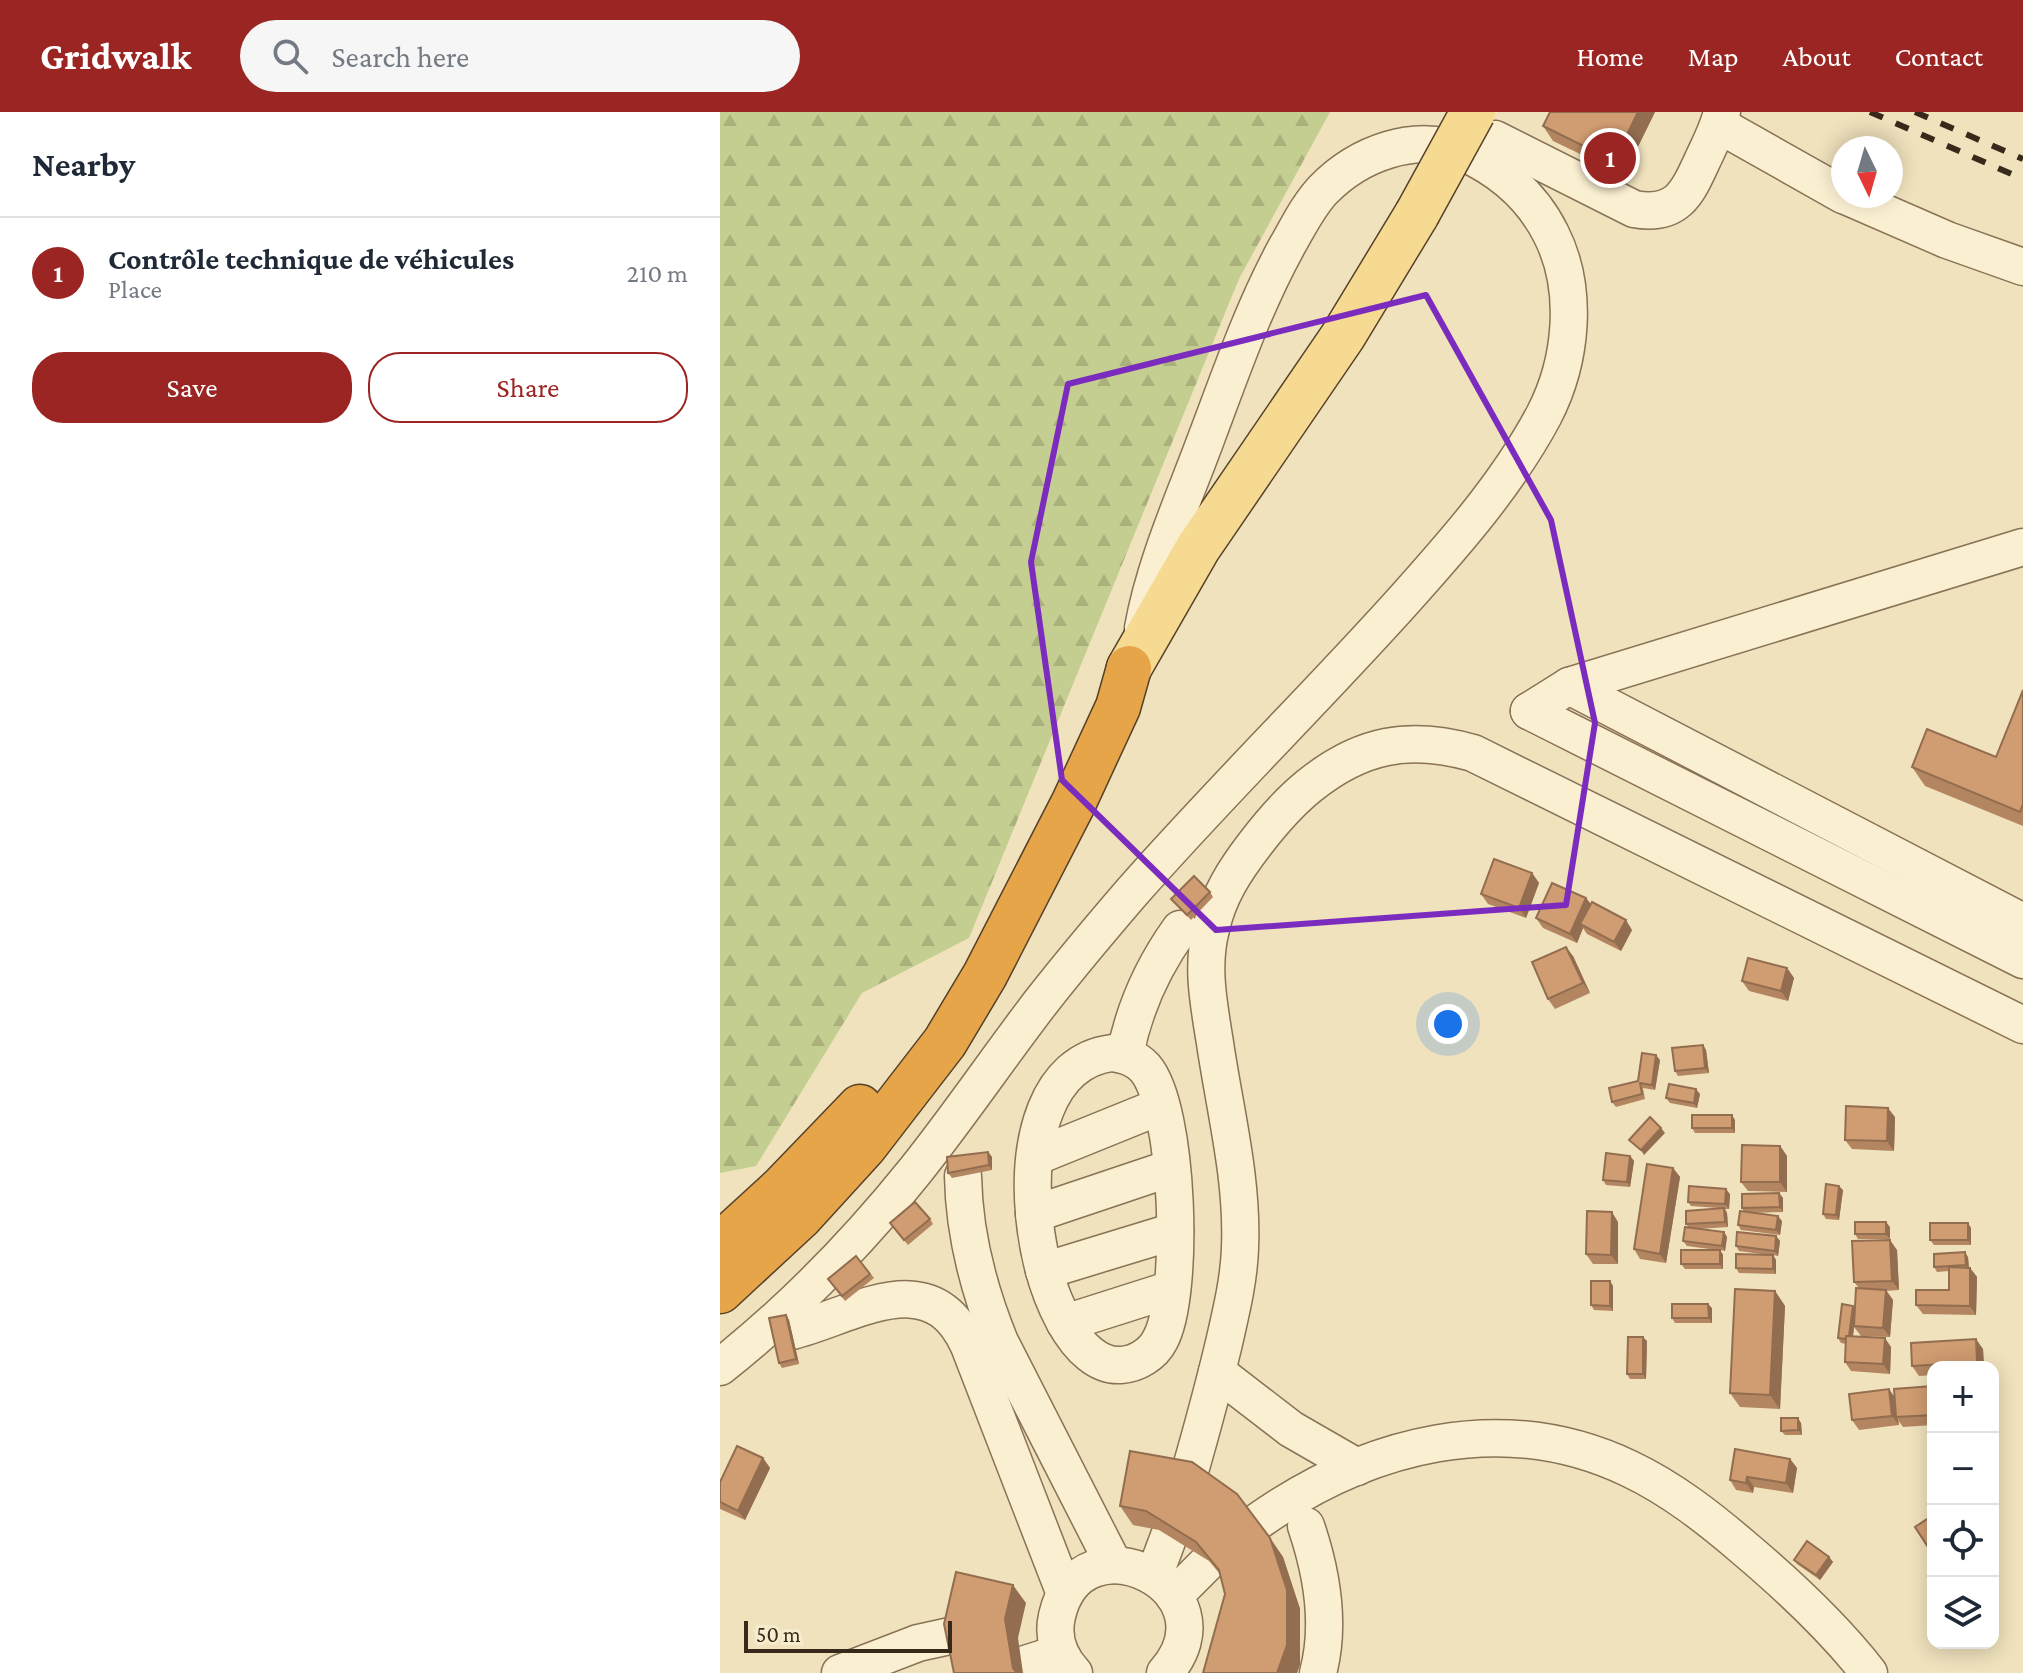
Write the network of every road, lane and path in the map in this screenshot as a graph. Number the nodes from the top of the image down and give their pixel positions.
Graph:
1 (1720, 119) edge
2 (1484, 125) edge
3 (1831, 187) edge
4 (1874, 208) edge
5 (2023, 267) edge
6 (2023, 547) edge
7 (1135, 657) junction
8 (1569, 686) junction
9 (1913, 865) junction
10 (1134, 890) junction
11 (1889, 893) junction
12 (2021, 915) edge
13 (1180, 929) junction
14 (1207, 952) junction
15 (2023, 960) edge
16 (2023, 1025) edge
17 (1125, 1055) junction
18 (966, 1104) junction
19 (1161, 1106) junction
20 (1035, 1157) junction
21 (1171, 1168) junction
22 (1034, 1214) junction
23 (1175, 1231) junction
24 (720, 1245) edge
25 (1044, 1271) junction
26 (1172, 1289) junction
27 (720, 1291) edge
28 (1065, 1323) junction
29 (774, 1335) junction
30 (720, 1367) edge
31 (1217, 1372) junction
32 (1357, 1467) junction
33 (1188, 1478) edge
34 (1257, 1522) edge
35 (1306, 1526) dead end
36 (1169, 1536) edge
37 (1209, 1561) edge
38 (1114, 1565) junction
39 (1164, 1586) junction
40 (1055, 1633) edge
41 (959, 1634) edge
42 (1022, 1665) dead end
43 (1174, 1670) edge
44 (840, 1673) edge
45 (1318, 1673) edge
46 (1869, 1673) edge

1 - 2 street
1 - 3 street
2 - 7 main road, bridge
4 - 5 street
6 - 8 street
7 - 10 street
7 - 24 highway
7 - 27 highway
8 - 9 street
8 - 11 street
9 - 11 street
9 - 12 street
10 - 13 street
10 - 18 street
11 - 15 street
13 - 14 street
13 - 17 street
14 - 16 street
14 - 31 street
17 - 19 street
17 - 20 street
18 - 29 street
18 - 38 street
19 - 20 street
19 - 21 street
20 - 22 street
21 - 22 street
21 - 23 street
22 - 25 street
23 - 25 street
23 - 26 street
25 - 28 street
26 - 28 street
26 - 28 street
29 - 30 street
29 - 40 street
31 - 32 street
31 - 33 street
32 - 34 street
32 - 46 street
35 - 45 street
36 - 39 street
37 - 39 street
38 - 39 street
38 - 40 street
39 - 43 street
40 - 42 street
41 - 44 street

